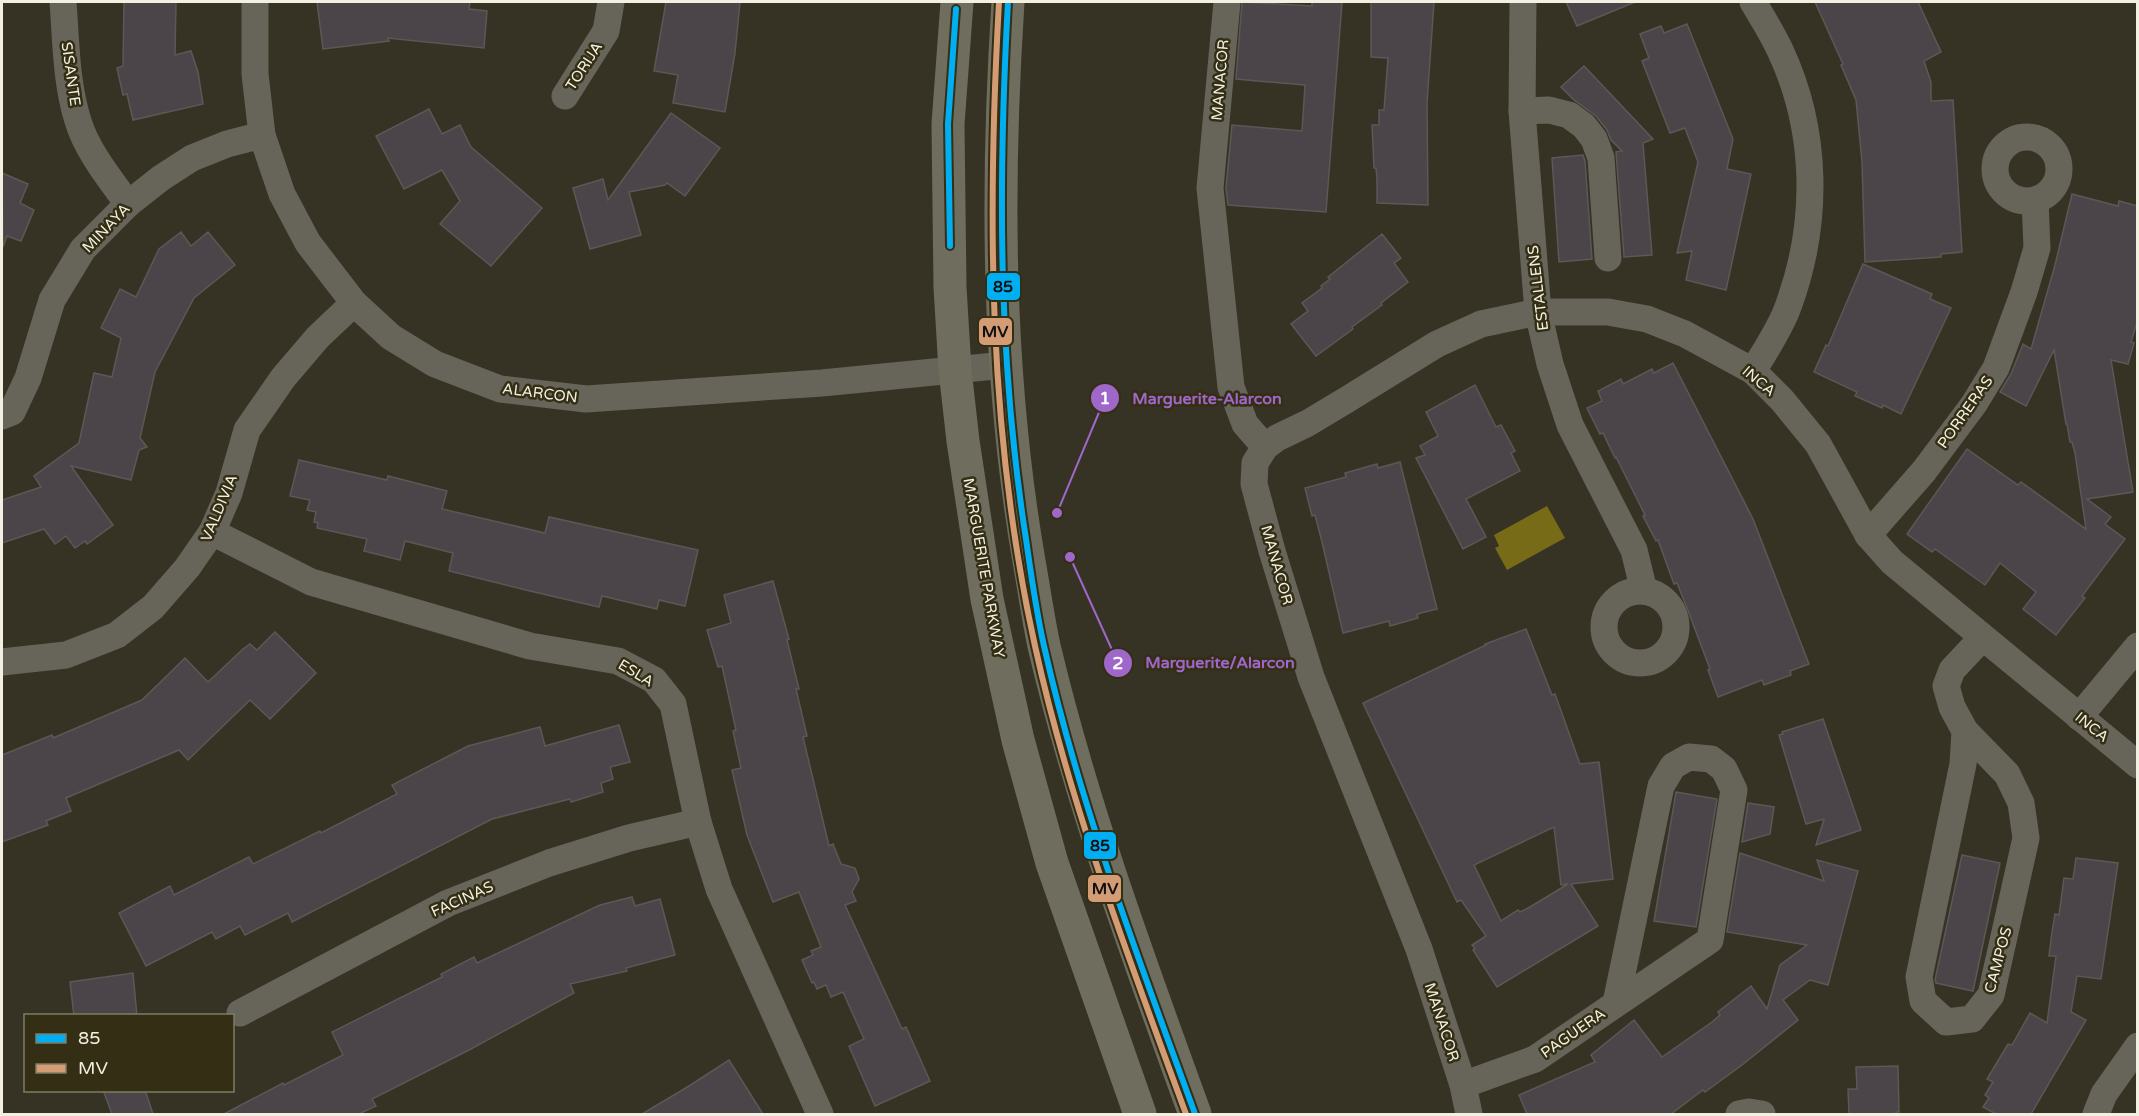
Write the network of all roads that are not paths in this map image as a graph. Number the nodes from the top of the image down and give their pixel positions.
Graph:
1 (63, 2) edge
2 (255, 2) edge
3 (610, 2) edge
4 (957, 2) edge
5 (1008, 2) edge
6 (1227, 2) edge
7 (1523, 2) edge
8 (1754, 2) edge
9 (565, 96) dead end
10 (1522, 111) junction
11 (262, 135) junction
12 (2035, 200) dead end
13 (128, 204) junction
14 (1608, 258) dead end
15 (354, 303) junction
16 (1538, 312) junction
17 (1005, 365) junction
18 (954, 370) junction
19 (1753, 371) junction
20 (2, 416) edge
21 (1266, 447) junction
22 (212, 532) junction
23 (1868, 535) junction
24 (1644, 591) dead end
25 (1982, 638) junction
26 (2138, 646) edge
27 (2, 662) edge
28 (2079, 717) junction
29 (1965, 731) junction
30 (2138, 765) edge
31 (698, 822) junction
32 (1616, 1003) junction
33 (240, 1013) dead end
34 (2138, 1046) edge
35 (1463, 1085) junction
36 (820, 1114) edge
37 (1140, 1114) edge
38 (1195, 1114) edge
39 (1469, 1114) edge
40 (1739, 1114) edge
41 (1762, 1114) edge
42 (2096, 1114) edge

1 - 13 street, SISANTE
2 - 11 street, ALARCON
3 - 9 street, TORIJA
4 - 18 main road, MARGUERITE PARKWAY
5 - 17 main road
6 - 21 street, MANACOR
7 - 10 street, ESTALLENS
8 - 19 street
10 - 14 street
10 - 16 street, ESTALLENS
11 - 13 street, MINAYA
11 - 15 street, ALARCON
12 - 23 street, PORRERAS
13 - 20 street, MINAYA
15 - 18 street, ALARCON
15 - 22 street, VALDIVIA
16 - 19 street, INCA
16 - 21 street, INCA
16 - 24 street, ESTALLENS
17 - 18 street, ALARCON
17 - 38 main road
18 - 37 main road, MARGUERITE PARKWAY
19 - 23 street, INCA
21 - 35 street, MANACOR
22 - 27 street, VALDIVIA
22 - 31 street, ESLA
23 - 25 street, INCA
25 - 28 street, INCA
25 - 29 street, CAMPOS
26 - 28 street
28 - 30 street, INCA
29 - 29 street, CAMPOS
31 - 33 street, FACINAS
31 - 36 street, ESLA
32 - 32 street, PAGUERA
32 - 35 street, PAGUERA
34 - 42 street
35 - 39 street, MANACOR
40 - 41 street

